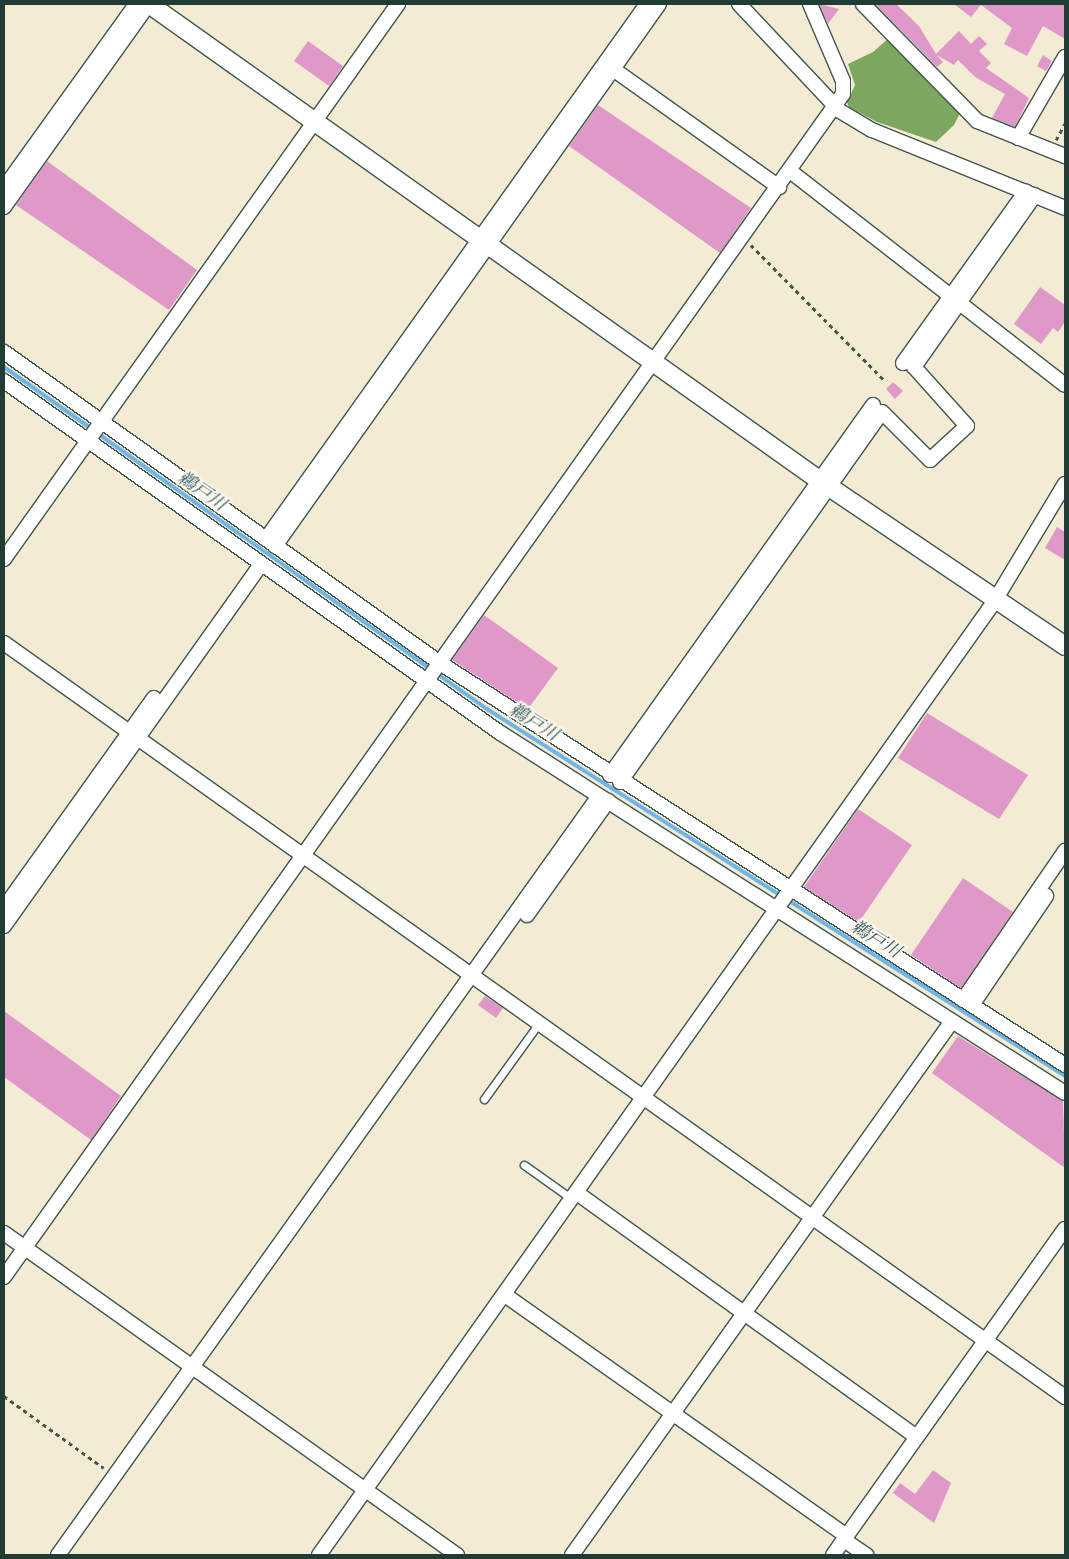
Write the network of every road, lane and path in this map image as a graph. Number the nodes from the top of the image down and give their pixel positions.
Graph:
1 (136, 4) edge
2 (149, 4) edge
3 (398, 4) edge
4 (647, 4) edge
5 (659, 4) edge
6 (739, 4) edge
7 (810, 4) edge
8 (863, 4) edge
9 (1065, 57) edge
10 (613, 68) junction
11 (835, 106) junction
12 (314, 122) junction
13 (1065, 124) edge
14 (1018, 138) junction
15 (1050, 150) junction
16 (1065, 156) edge
17 (790, 172) junction
18 (779, 187) junction
19 (4, 188) edge
20 (1030, 193) junction
21 (4, 207) edge
22 (1065, 208) edge
23 (743, 237) junction
24 (484, 242) junction
25 (955, 300) junction
26 (4, 352) edge
27 (653, 362) junction
28 (903, 363) dead end
29 (884, 380) dead end
30 (4, 382) edge
31 (1065, 384) edge
32 (873, 405) dead end
33 (100, 424) junction
34 (88, 439) junction
35 (824, 484) junction
36 (1065, 484) edge
37 (270, 543) junction
38 (4, 559) edge
39 (257, 561) junction
40 (994, 602) junction
41 (4, 642) edge
42 (1065, 646) edge
43 (439, 665) junction
44 (428, 681) junction
45 (133, 735) junction
46 (615, 778) junction
47 (604, 799) junction
48 (1065, 851) edge
49 (304, 856) junction
50 (1065, 868) edge
51 (790, 893) junction
52 (4, 908) edge
53 (779, 908) junction
54 (4, 926) edge
55 (475, 978) junction
56 (967, 1002) junction
57 (539, 1023) junction
58 (956, 1023) junction
59 (1065, 1064) edge
60 (1065, 1093) edge
61 (645, 1098) junction
62 (484, 1100) dead end
63 (524, 1165) dead end
64 (575, 1196) junction
65 (815, 1220) junction
66 (1065, 1229) edge
67 (4, 1233) edge
68 (25, 1248) junction
69 (4, 1277) edge
70 (505, 1295) junction
71 (748, 1315) junction
72 (985, 1341) junction
73 (196, 1370) junction
74 (4, 1396) edge
75 (1065, 1397) edge
76 (677, 1415) junction
77 (917, 1437) junction
78 (115, 1476) junction
79 (366, 1490) junction
80 (845, 1538) junction
81 (58, 1555) edge
82 (69, 1555) edge
83 (319, 1555) edge
84 (457, 1555) edge
85 (572, 1555) edge
86 (582, 1555) edge
87 (833, 1555) edge
88 (866, 1555) edge

1 - 19 street
2 - 12 street
2 - 21 street
3 - 12 street
4 - 24 street
5 - 10 street
6 - 11 street
7 - 11 street
8 - 14 street
9 - 14 street
10 - 18 street
10 - 24 street
11 - 17 street
11 - 20 street
12 - 24 street
12 - 33 street
13 - 15 path
14 - 15 street
15 - 16 street
17 - 18 street
17 - 25 street
18 - 23 street
20 - 22 street
20 - 25 street
23 - 27 street
23 - 29 path
24 - 27 street
24 - 37 street
25 - 28 street
25 - 31 street
25 - 35 street
26 - 33 street
27 - 35 street
27 - 43 street
30 - 34 street
32 - 35 street
33 - 34 street
33 - 37 street
34 - 38 street
34 - 39 street
35 - 40 street
35 - 46 street
36 - 40 street
37 - 43 street
39 - 44 street
39 - 45 street
40 - 42 street
40 - 51 street
41 - 45 street
43 - 44 street
43 - 46 street
44 - 47 street
44 - 49 street
45 - 49 street
45 - 52 street
45 - 54 street
46 - 51 street
47 - 53 street
47 - 55 street
48 - 56 street
49 - 55 street
49 - 68 street
50 - 56 street
51 - 53 street
51 - 56 street
53 - 58 street
53 - 61 street
55 - 57 street
55 - 73 street
56 - 59 street
57 - 61 street
57 - 62 lane
58 - 60 street
58 - 65 street
61 - 64 street
61 - 65 street
63 - 64 lane
64 - 70 street
64 - 71 street
65 - 71 street
65 - 72 street
66 - 72 street
67 - 68 street
68 - 69 street
68 - 73 street
70 - 76 street
70 - 79 street
71 - 76 street
71 - 77 street
72 - 75 street
72 - 77 street
73 - 78 street
73 - 79 street
73 - 82 street
74 - 78 path
76 - 80 street
76 - 85 street
76 - 86 street
77 - 80 street
78 - 81 street
79 - 83 street
79 - 84 street
80 - 87 street
80 - 88 street

